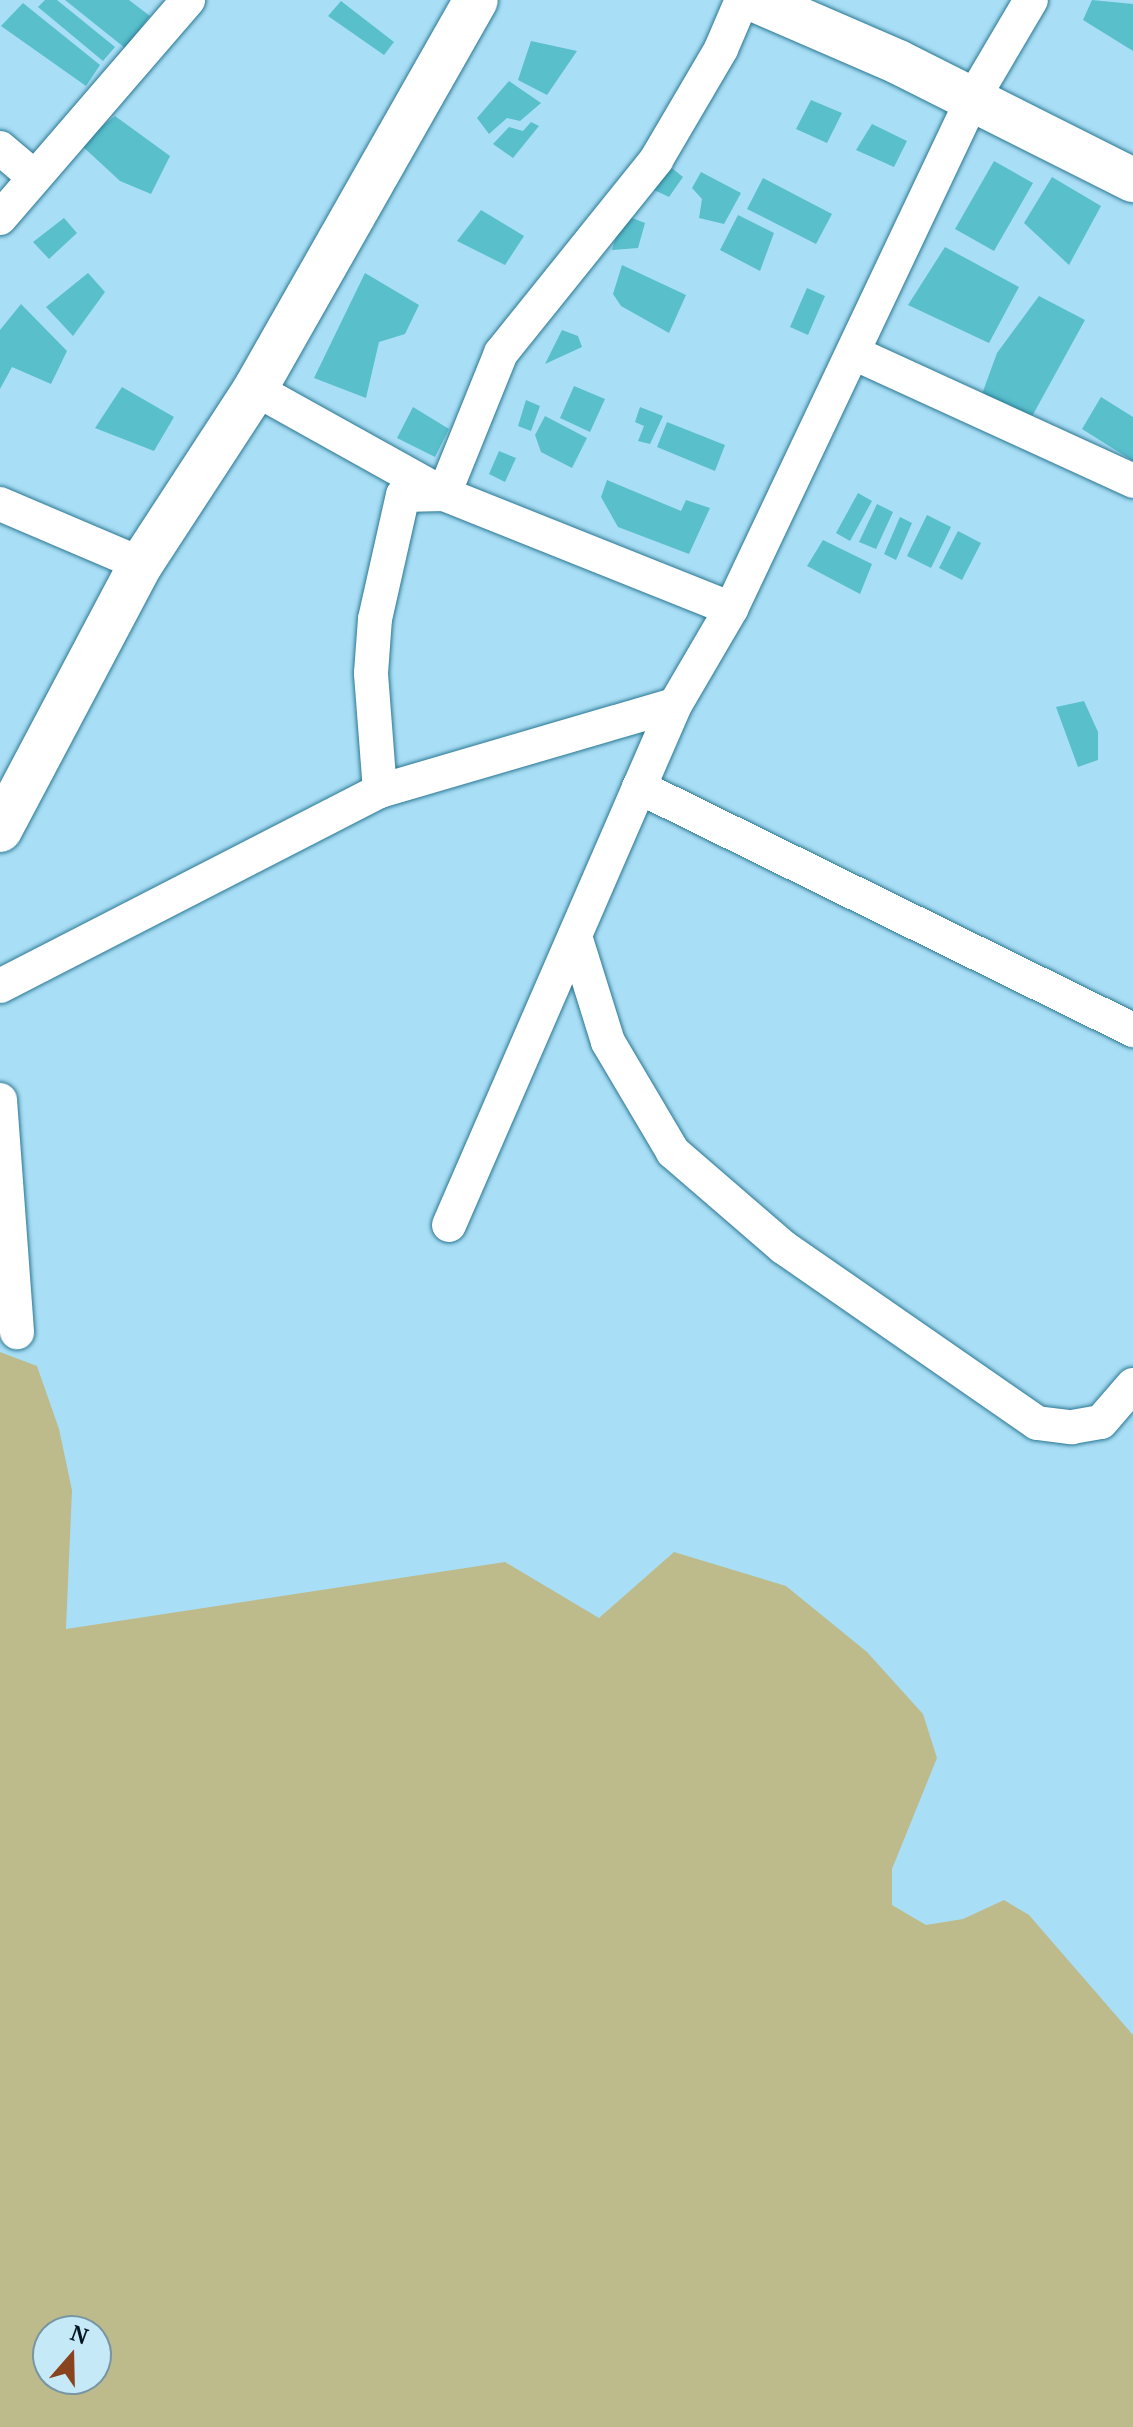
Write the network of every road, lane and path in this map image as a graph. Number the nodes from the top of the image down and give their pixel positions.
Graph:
1 (188, 0) edge
2 (476, 0) edge
3 (742, 0) edge
4 (755, 0) edge
5 (1031, 0) edge
6 (972, 100) junction
7 (0, 148) edge
8 (33, 176) junction
9 (1133, 180) edge
10 (0, 218) edge
11 (854, 353) junction
12 (255, 389) junction
13 (1133, 481) edge
14 (444, 494) junction
15 (0, 504) edge
16 (141, 564) junction
17 (731, 609) junction
18 (675, 705) junction
19 (639, 787) junction
20 (380, 791) junction
21 (0, 830) edge
22 (575, 936) junction
23 (0, 986) edge
24 (1133, 1030) edge
25 (0, 1100) edge
26 (449, 1225) dead end
27 (17, 1332) dead end
28 (1133, 1385) edge

1 - 8 street
2 - 12 main road
3 - 14 street
4 - 6 main road
5 - 6 street
6 - 9 main road
6 - 11 street
7 - 8 street
8 - 10 street
11 - 13 street
11 - 17 street
12 - 14 street
12 - 16 main road
14 - 17 street
14 - 20 street
15 - 16 street
16 - 21 main road
17 - 18 street
18 - 19 street
18 - 20 street
19 - 22 street
19 - 24 street
20 - 23 street
22 - 26 street
22 - 28 street
25 - 27 street

